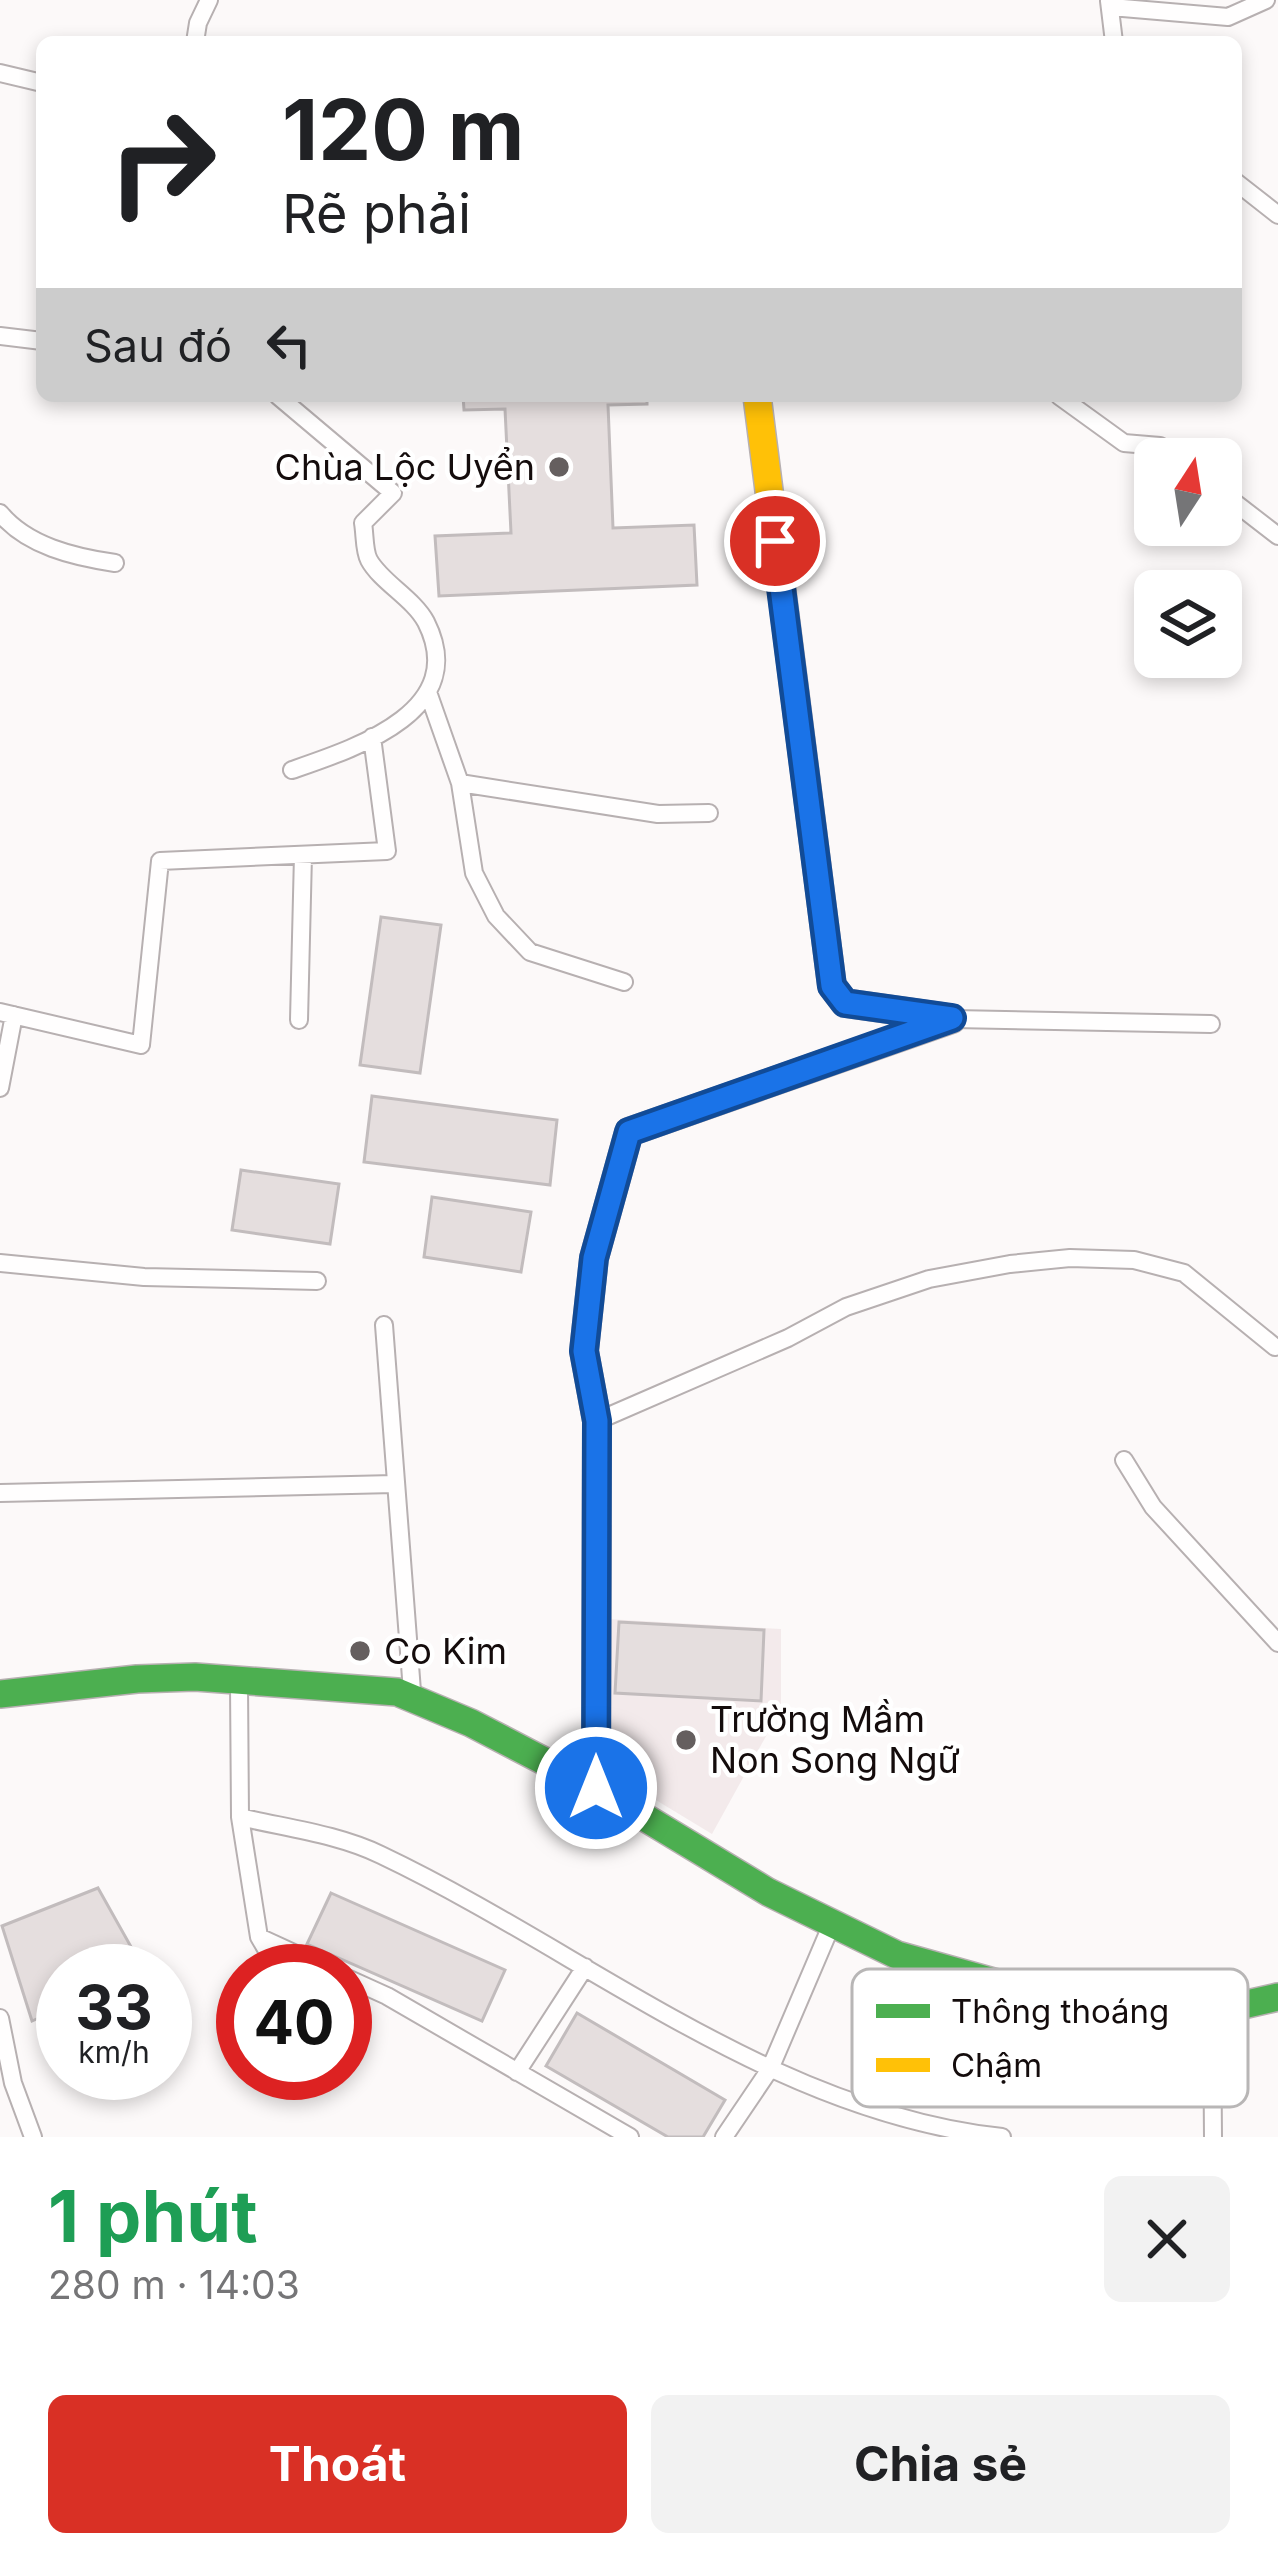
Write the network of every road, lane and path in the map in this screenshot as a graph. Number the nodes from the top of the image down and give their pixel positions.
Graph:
1 (209, 0) edge
2 (1266, 0) edge
3 (1110, 3) edge
4 (196, 36) edge
5 (1113, 36) edge
6 (0, 73) edge
7 (36, 82) edge
8 (1242, 187) edge
9 (1278, 215) edge
10 (0, 336) edge
11 (36, 340) edge
12 (285, 402) edge
13 (759, 402) edge
14 (1067, 402) edge
15 (1134, 444) edge
16 (1242, 508) edge
17 (3, 520) edge
18 (1278, 536) edge
19 (115, 563) dead end
20 (429, 695) junction
21 (372, 737) junction
22 (292, 770) dead end
23 (460, 783) junction
24 (709, 813) dead end
25 (303, 855) junction
26 (624, 982) dead end
27 (7, 1014) edge
28 (952, 1018) junction
29 (299, 1021) dead end
30 (1211, 1024) dead end
31 (0, 1088) edge
32 (0, 1263) edge
33 (317, 1281) dead end
34 (385, 1325) dead end
35 (1275, 1347) dead end
36 (597, 1421) junction
37 (1124, 1460) dead end
38 (394, 1484) junction
39 (0, 1493) edge
40 (1278, 1643) edge
41 (239, 1678) junction
42 (0, 1694) edge
43 (413, 1698) junction
44 (596, 1788) junction
45 (240, 1817) junction
46 (831, 1926) junction
47 (259, 1937) junction
48 (263, 1944) edge
49 (274, 1944) edge
50 (585, 1967) junction
51 (947, 1969) edge
52 (372, 1989) edge
53 (1278, 1996) edge
54 (1248, 2003) edge
55 (0, 2018) edge
56 (770, 2068) junction
57 (517, 2072) junction
58 (852, 2105) edge
59 (858, 2107) edge
60 (1214, 2107) edge
61 (33, 2137) edge
62 (630, 2137) edge
63 (724, 2137) edge
64 (1002, 2137) edge
65 (1214, 2137) edge

1 - 4 lane
2 - 3 lane
3 - 5 lane
6 - 7 lane
8 - 9 lane
10 - 11 lane
12 - 20 lane
13 - 28 street
14 - 15 lane
16 - 18 lane
17 - 19 lane
20 - 21 lane
20 - 23 lane
21 - 22 lane
21 - 25 lane
23 - 24 lane
23 - 26 lane
25 - 27 lane
25 - 29 lane
27 - 31 lane
28 - 30 lane
28 - 36 street
32 - 33 lane
34 - 38 lane
35 - 36 lane
36 - 44 street
37 - 40 lane
38 - 39 lane
38 - 43 lane
41 - 42 street
41 - 43 street
41 - 45 lane
43 - 44 street
44 - 46 street
45 - 47 lane
45 - 50 lane
46 - 51 street
46 - 56 lane
47 - 48 lane
47 - 49 lane
50 - 56 lane
50 - 57 lane
52 - 57 lane
53 - 54 street
55 - 61 lane
56 - 58 lane
56 - 63 lane
57 - 62 lane
59 - 64 lane
60 - 65 lane

